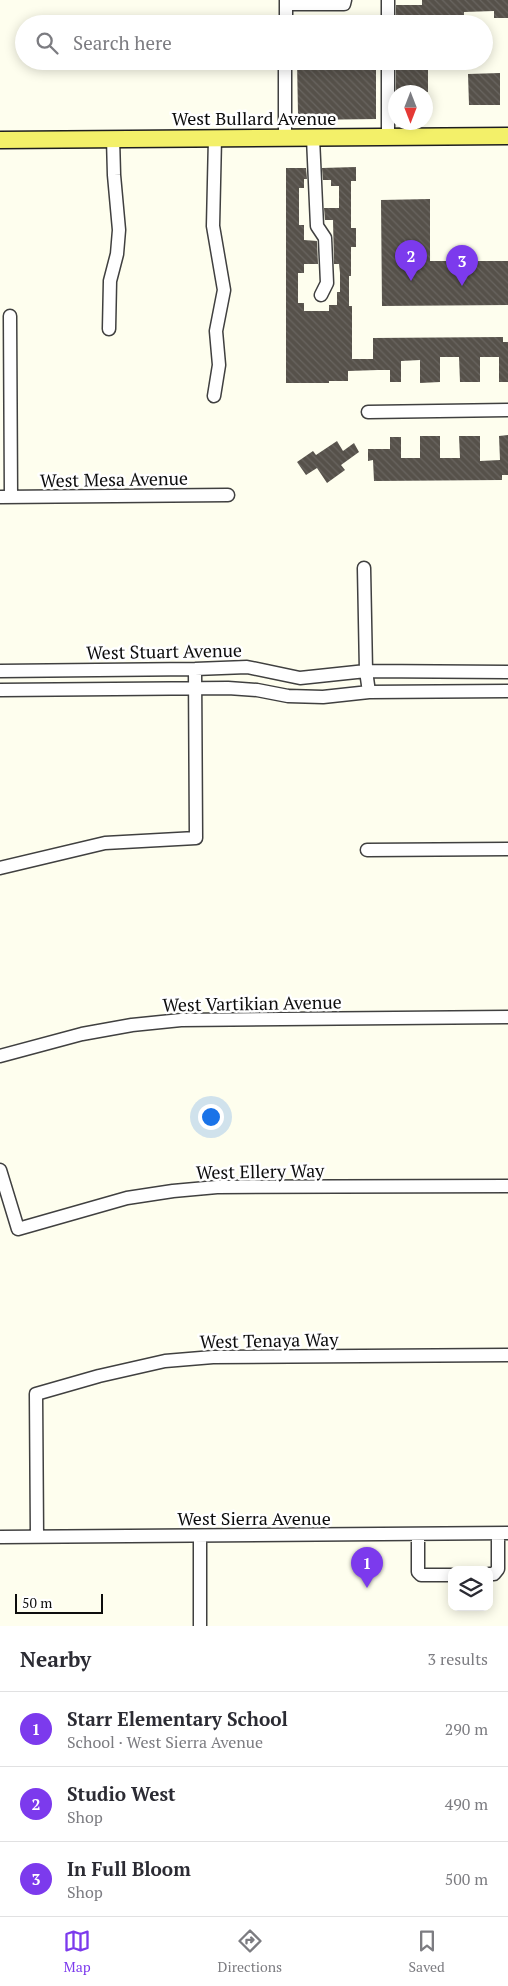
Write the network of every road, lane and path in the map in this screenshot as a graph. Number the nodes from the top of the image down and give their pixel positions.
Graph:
1 (345, 0) edge
2 (388, 0) edge
3 (286, 2) edge
4 (286, 15) edge
5 (388, 15) edge
6 (285, 70) edge
7 (388, 70) edge
8 (508, 136) edge
9 (388, 137) junction
10 (113, 138) junction
11 (215, 138) junction
12 (285, 138) junction
13 (313, 138) junction
14 (0, 140) edge
15 (321, 295) dead end
16 (10, 316) dead end
17 (109, 329) dead end
18 (214, 396) dead end
19 (508, 410) edge
20 (368, 412) dead end
21 (228, 495) dead end
22 (5, 497) edge
23 (364, 568) dead end
24 (195, 669) junction
25 (0, 671) edge
26 (366, 671) junction
27 (508, 672) edge
28 (195, 689) junction
29 (0, 690) edge
30 (369, 692) junction
31 (508, 692) edge
32 (508, 849) edge
33 (367, 850) dead end
34 (0, 868) edge
35 (508, 1017) edge
36 (0, 1056) edge
37 (0, 1170) edge
38 (508, 1186) edge
39 (508, 1355) edge
40 (418, 1534) junction
41 (503, 1534) edge
42 (200, 1536) junction
43 (0, 1537) edge
44 (37, 1537) junction
45 (493, 1574) edge
46 (448, 1575) edge
47 (200, 1626) edge

1 - 3 street
2 - 5 street
3 - 4 street
6 - 12 street
7 - 9 street
8 - 9 main road, West Bullard Avenue
9 - 13 main road, West Bullard Avenue
10 - 11 main road, West Bullard Avenue
10 - 14 main road, West Bullard Avenue
10 - 17 street
11 - 12 main road, West Bullard Avenue
11 - 18 street
12 - 13 main road, West Bullard Avenue
13 - 15 street
16 - 22 street
19 - 20 street
21 - 22 street, West Mesa Avenue
23 - 26 street
24 - 25 street, West Stuart Avenue
24 - 26 street, West Stuart Avenue
24 - 28 street
26 - 27 street, West Stuart Avenue
26 - 30 street
28 - 29 street, West Stuart Avenue
28 - 30 street, West Stuart Avenue
28 - 34 street
30 - 31 street, West Stuart Avenue
32 - 33 street
35 - 36 street, West Vartikian Avenue
37 - 38 street, West Ellery Way
39 - 44 street, West Tenaya Way
40 - 41 street, West Sierra Avenue
40 - 42 street, West Sierra Avenue
40 - 46 street
41 - 45 street
42 - 44 street, West Sierra Avenue
42 - 47 street
43 - 44 street, West Sierra Avenue

